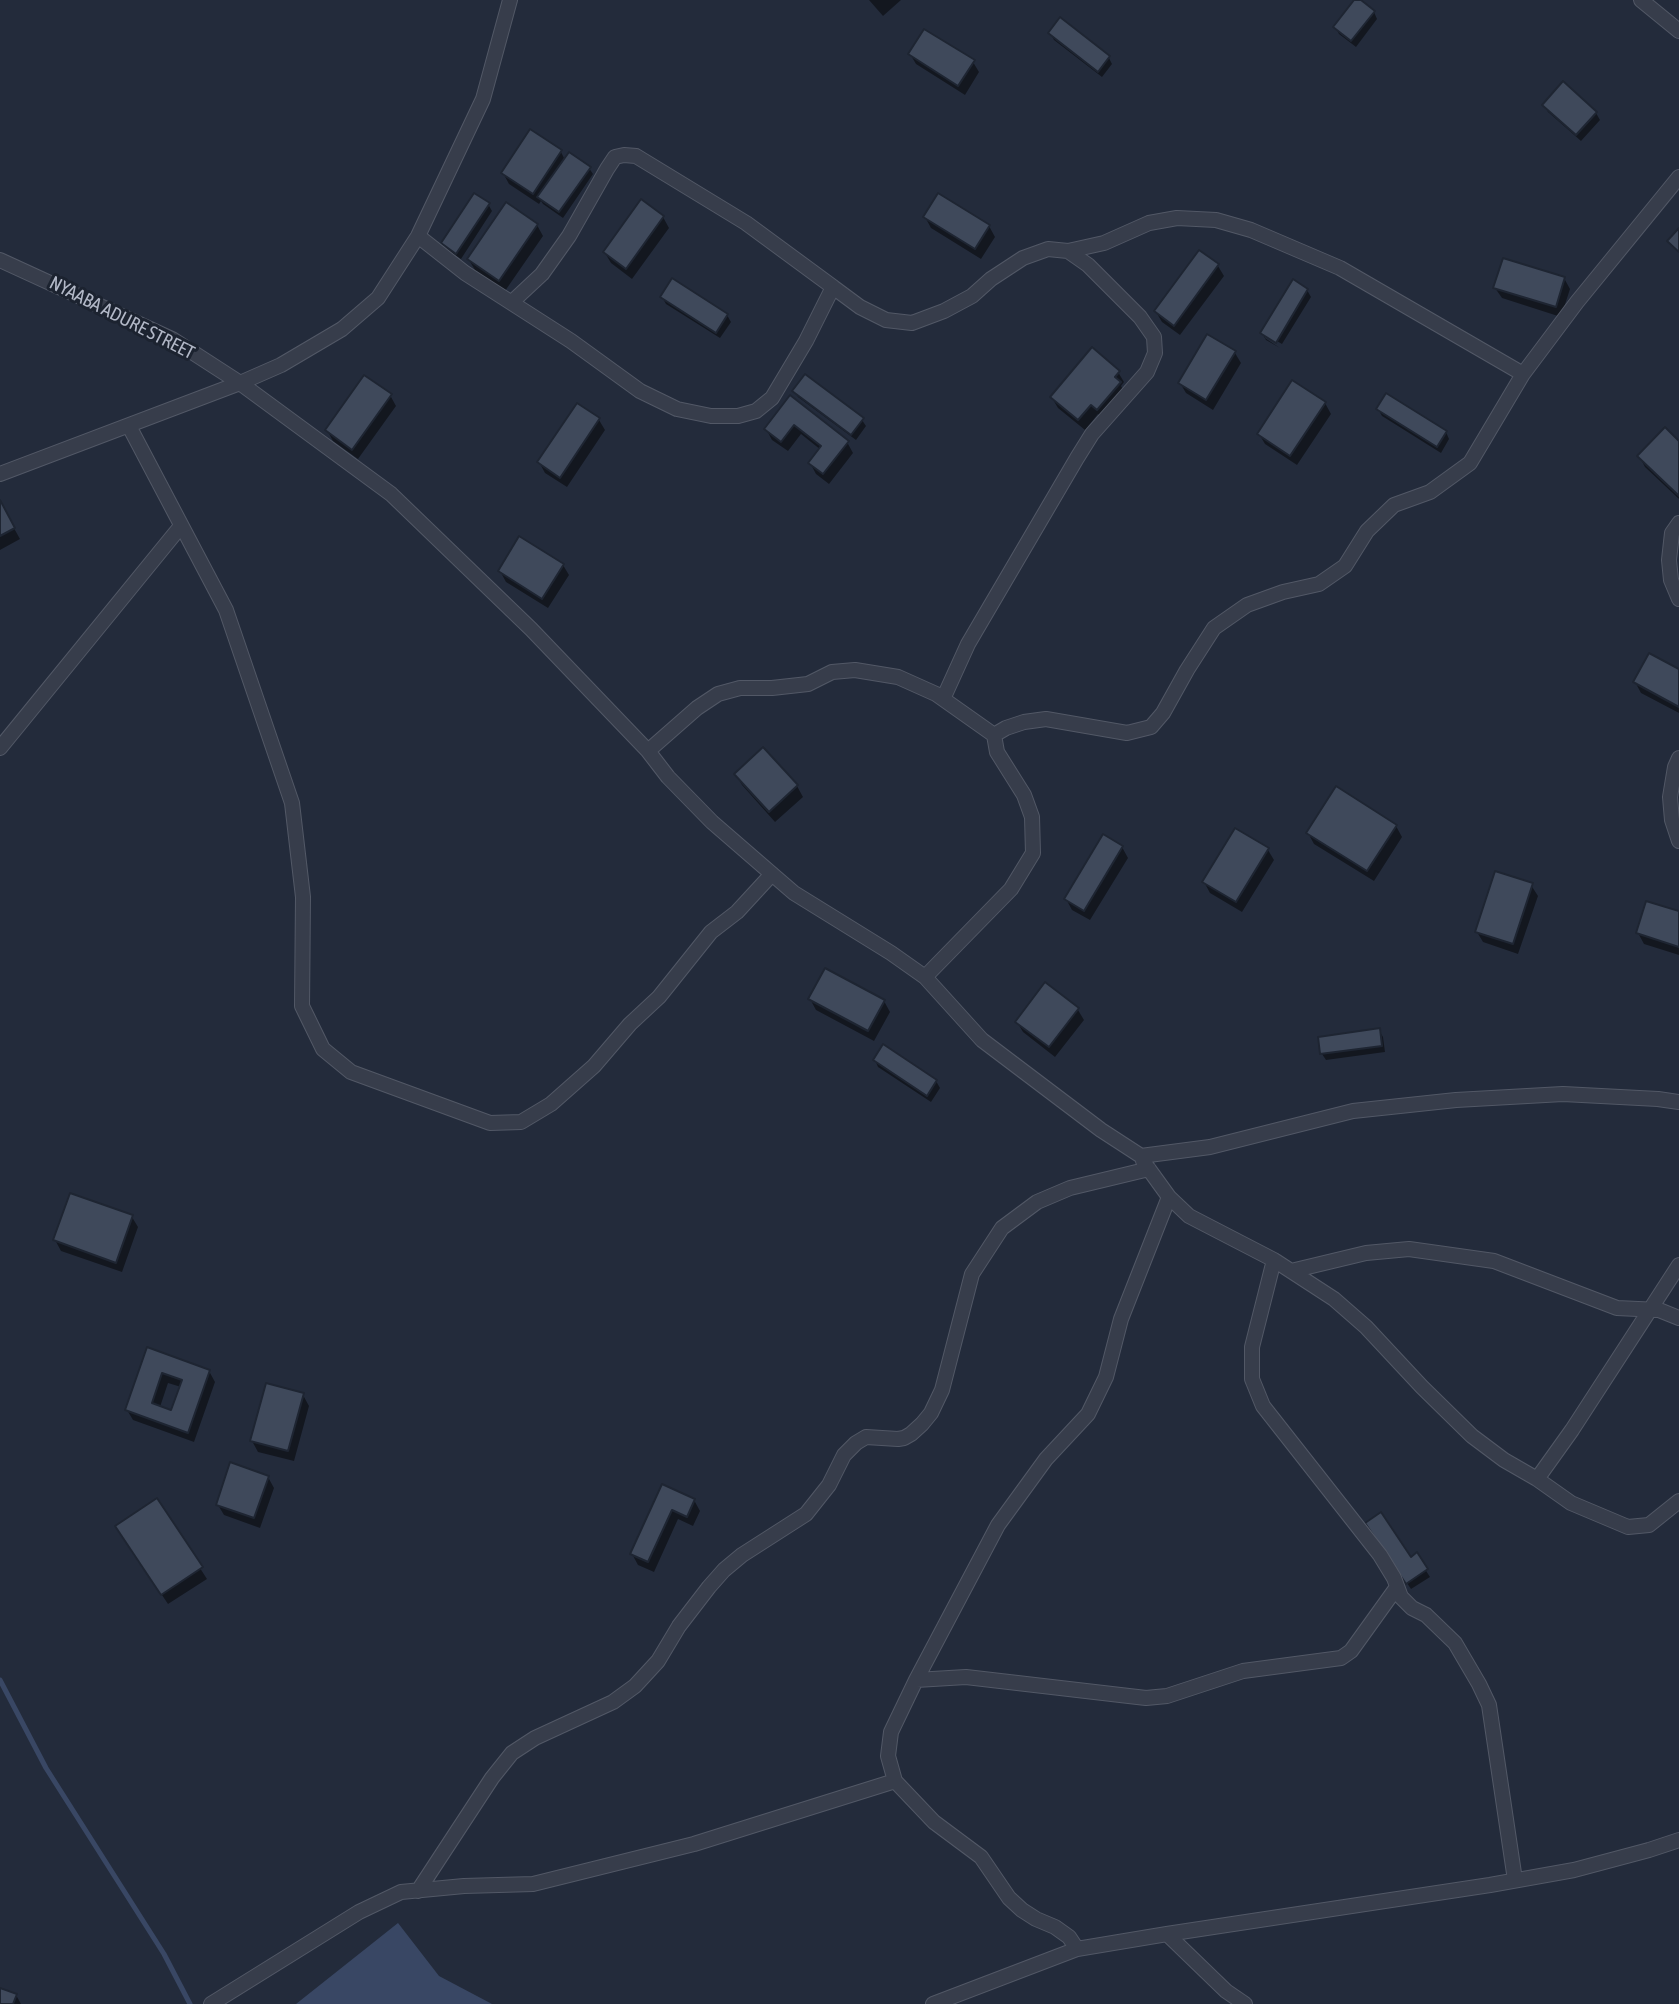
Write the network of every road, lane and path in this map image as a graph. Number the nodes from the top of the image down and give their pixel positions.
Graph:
1 (510, 0) edge
2 (1641, 0) edge
3 (1679, 31) edge
4 (1679, 177) edge
5 (418, 236) junction
6 (1068, 251) junction
7 (0, 260) edge
8 (833, 287) junction
9 (512, 302) junction
10 (1523, 374) junction
11 (240, 383) junction
12 (128, 426) junction
13 (0, 474) edge
14 (1679, 523) edge
15 (181, 526) junction
16 (1679, 599) edge
17 (943, 699) junction
18 (994, 735) junction
19 (0, 748) edge
20 (648, 751) junction
21 (1679, 758) edge
22 (1679, 841) edge
23 (772, 874) junction
24 (925, 977) junction
25 (1679, 1102) edge
26 (1145, 1163) junction
27 (1169, 1197) junction
28 (1274, 1259) junction
29 (1679, 1265) edge
30 (1290, 1271) junction
31 (1652, 1309) junction
32 (1679, 1318) edge
33 (1537, 1479) junction
34 (1679, 1501) edge
35 (1397, 1587) junction
36 (916, 1680) junction
37 (895, 1781) junction
38 (1679, 1839) edge
39 (1515, 1880) junction
40 (418, 1891) junction
41 (1167, 1934) junction
42 (1077, 1950) junction
43 (211, 2004) edge
44 (933, 2004) edge
45 (1245, 2004) edge

1 - 5 street
2 - 3 street
4 - 10 street
5 - 9 street
5 - 11 street
6 - 8 street
6 - 10 street
6 - 17 street
7 - 11 street, NYAABA ADURE STREET
8 - 9 street
8 - 9 street
10 - 18 street
11 - 12 street
11 - 20 street, NYAABA ADURE STREET
12 - 13 street
12 - 15 street
14 - 16 street
15 - 19 street
15 - 23 street
17 - 18 street
17 - 20 street
18 - 24 street
20 - 23 street, NYAABA ADURE STREET
21 - 22 street
23 - 24 street, NYAABA ADURE STREET
24 - 26 street, NYAABA ADURE STREET
25 - 26 street
26 - 27 street
26 - 40 street
27 - 28 street
27 - 36 street
28 - 30 street
28 - 35 street
29 - 31 street
30 - 31 street
30 - 33 street
31 - 32 street
31 - 33 street
33 - 34 street
35 - 36 street
35 - 39 street
36 - 37 street
37 - 40 street
37 - 42 street
38 - 39 street
39 - 41 street
40 - 43 street
41 - 42 street
41 - 45 street
42 - 44 street

